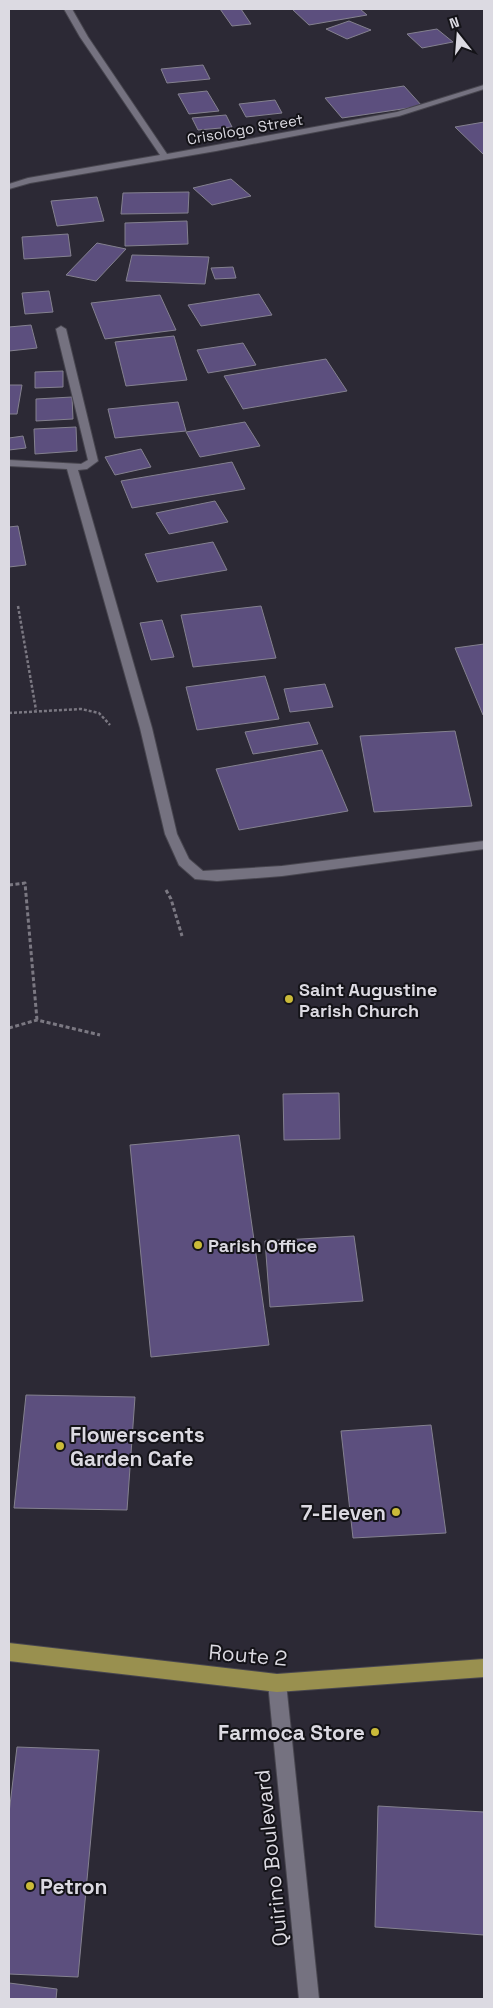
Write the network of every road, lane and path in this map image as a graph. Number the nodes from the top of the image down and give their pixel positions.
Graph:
1 (68, 9) edge
2 (484, 87) edge
3 (165, 156) junction
4 (9, 187) edge
5 (61, 329) dead end
6 (9, 463) edge
7 (77, 467) junction
8 (18, 606) dead end
9 (9, 713) edge
10 (484, 845) edge
11 (9, 885) edge
12 (37, 1020) junction
13 (9, 1028) edge
14 (100, 1035) dead end
15 (9, 1652) edge
16 (484, 1668) edge
17 (277, 1683) junction
18 (308, 1999) edge

1 - 3 street
2 - 3 street, Crisologo Street
3 - 4 street, Crisologo Street
5 - 7 street
6 - 7 street
7 - 10 street
8 - 9 path
11 - 12 path
12 - 13 path
12 - 14 path
15 - 17 highway, Route 2
16 - 17 highway, Route 2
17 - 18 street, Quirino Boulevard

